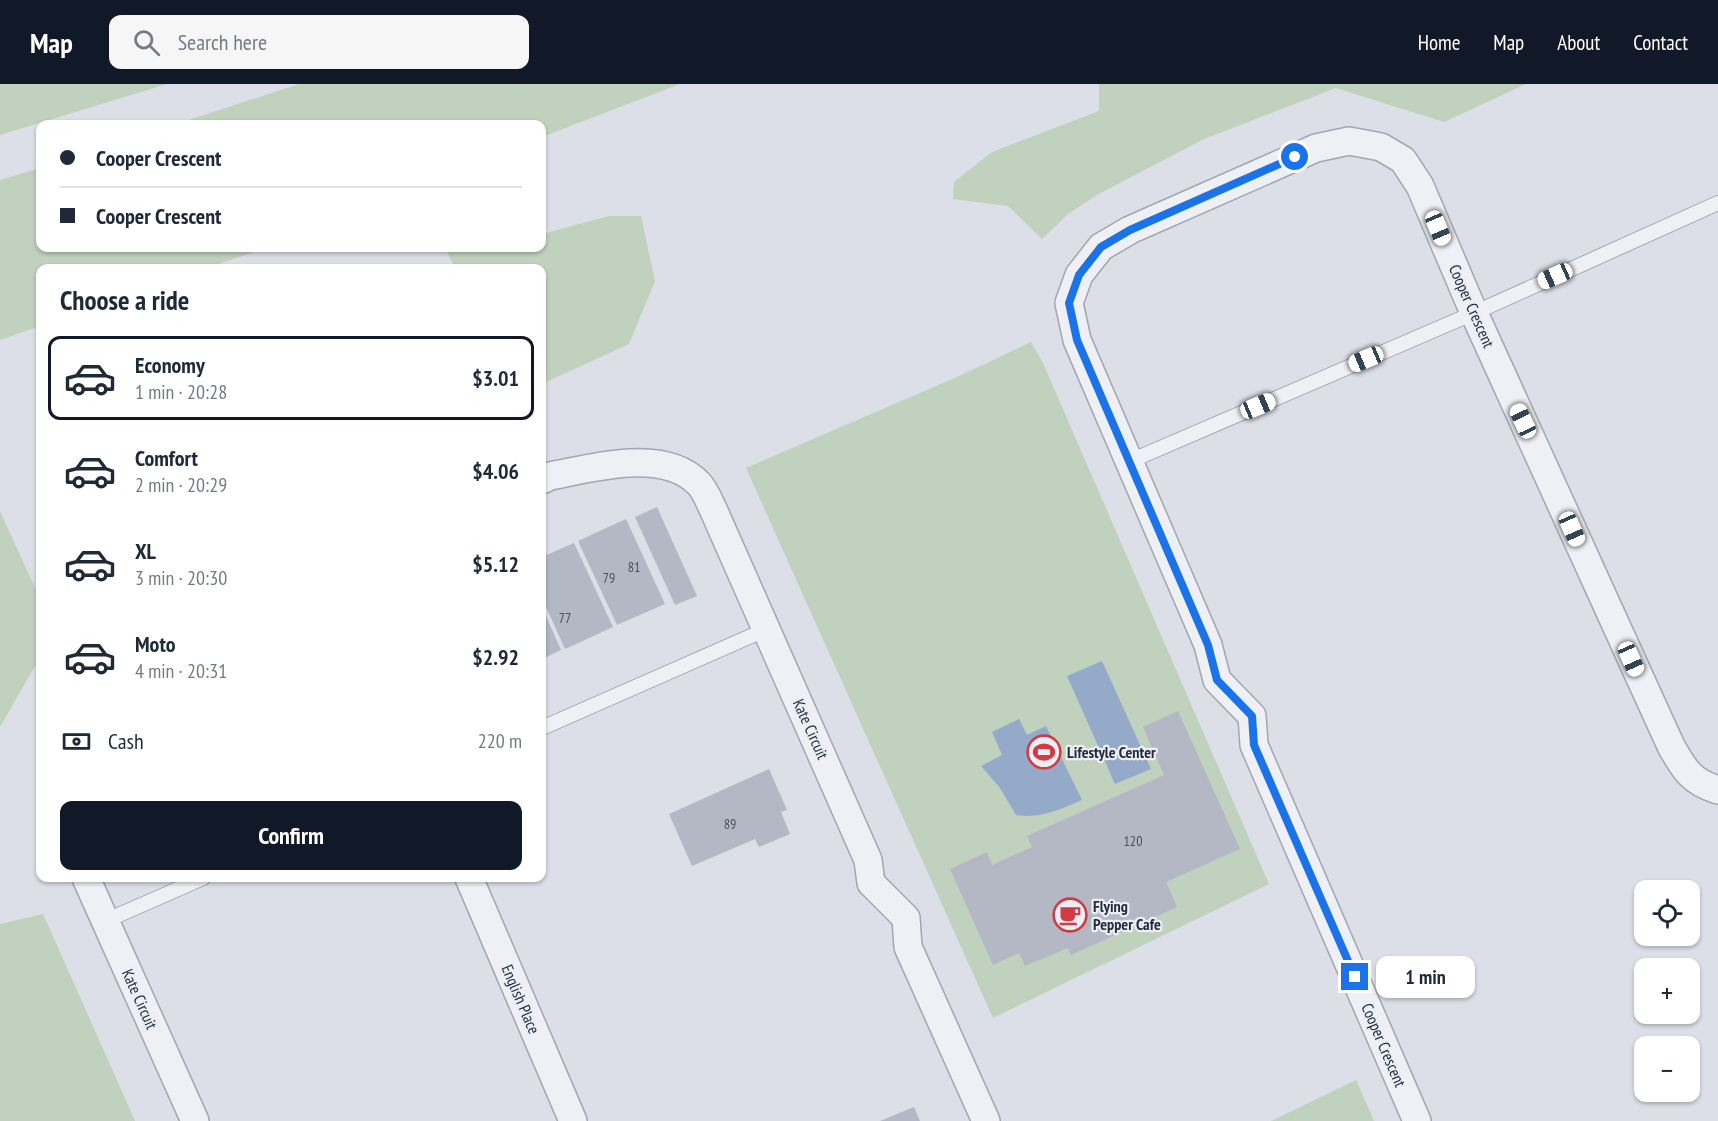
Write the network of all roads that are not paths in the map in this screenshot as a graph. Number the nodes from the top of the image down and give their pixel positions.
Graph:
1 (1718, 203) edge
2 (1474, 313) junction
3 (1128, 462) junction
4 (546, 478) edge
5 (767, 629) junction
6 (546, 726) edge
7 (1718, 790) edge
8 (88, 882) edge
9 (194, 882) edge
10 (471, 882) edge
11 (105, 921) junction
12 (195, 1121) edge
13 (573, 1121) edge
14 (986, 1121) edge
15 (1417, 1121) edge

1 - 2 lane
2 - 3 lane
2 - 3 street, Cooper Crescent
2 - 7 street, Cooper Crescent
3 - 15 street, Cooper Crescent
4 - 5 street, Kate Circuit
5 - 6 lane
5 - 14 street, Kate Circuit
8 - 11 street, Kate Circuit
9 - 11 lane
10 - 13 street, English Place
11 - 12 street, Kate Circuit

